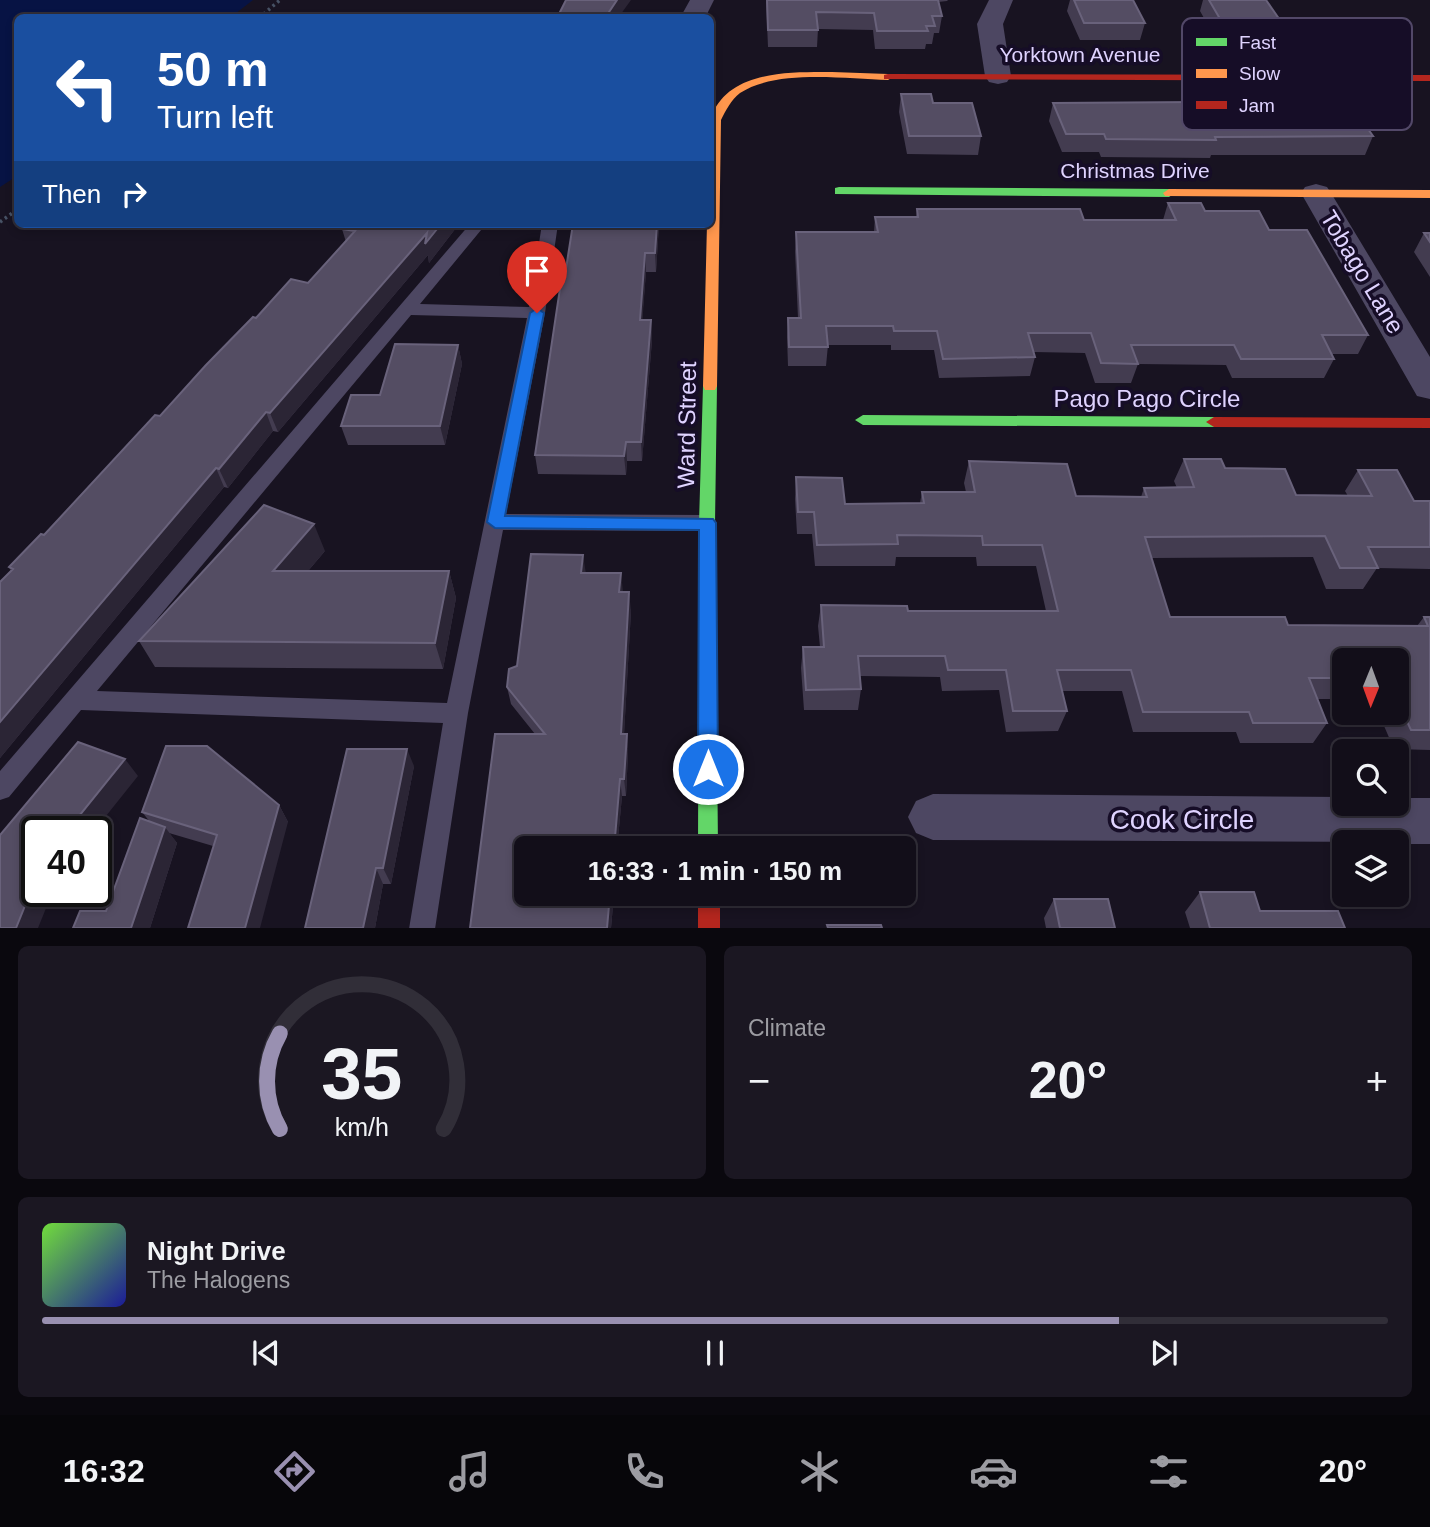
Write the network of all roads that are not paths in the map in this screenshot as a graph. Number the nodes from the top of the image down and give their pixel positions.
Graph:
1 (1001, 0) edge
2 (998, 76) junction
3 (1182, 77) edge
4 (1412, 78) edge
5 (1430, 78) edge
6 (732, 92) joint
7 (714, 178) edge
8 (839, 191) dead end
9 (1315, 193) junction
10 (1430, 194) edge
11 (475, 228) edge
12 (549, 228) edge
13 (713, 228) edge
14 (407, 309) junction
15 (537, 313) junction
16 (1430, 387) edge
17 (863, 420) dead end
18 (1430, 423) edge
19 (495, 522) junction
20 (708, 523) junction
21 (75, 700) junction
22 (456, 713) junction
23 (0, 789) edge
24 (933, 817) dead end
25 (1430, 821) edge
26 (708, 836) edge
27 (709, 906) edge
28 (422, 928) edge
29 (709, 928) edge

1 - 2 street
2 - 3 street, Yorktown Avenue
2 - 6 street, Yorktown Avenue
4 - 5 street, Yorktown Avenue
6 - 7 street, Ward Street
8 - 9 street, Christmas Drive
9 - 10 street, Christmas Drive
9 - 16 street, Tobago Lane
11 - 14 lane
12 - 15 lane
13 - 20 street, Ward Street
14 - 15 lane
14 - 21 lane
15 - 19 lane
17 - 18 street, Pago Pago Circle
19 - 20 lane
19 - 22 lane
20 - 26 street, Ward Street
21 - 22 lane
21 - 23 lane
22 - 28 lane
24 - 25 street, Cook Circle
27 - 29 street

